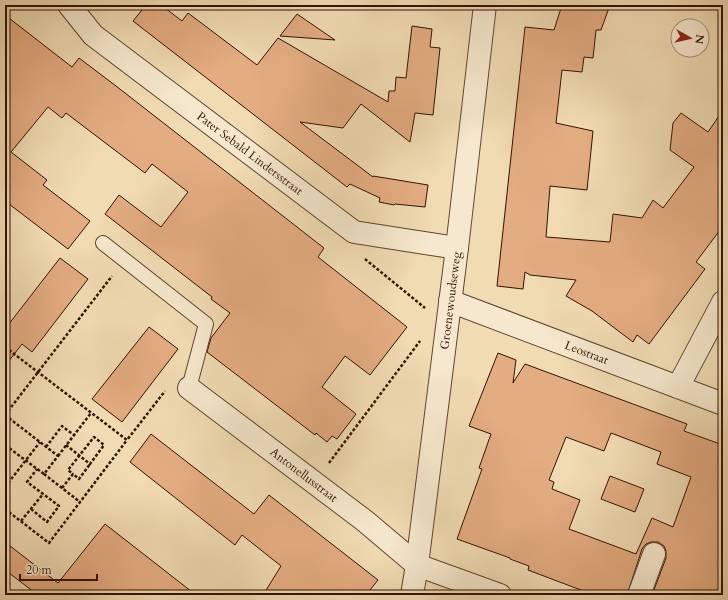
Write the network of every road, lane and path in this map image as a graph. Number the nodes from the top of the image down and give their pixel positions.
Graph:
1 (69, 5) edge
2 (485, 5) edge
3 (354, 232) junction
4 (103, 243) dead end
5 (457, 248) junction
6 (125, 260) junction
7 (450, 301) junction
8 (723, 302) edge
9 (447, 325) junction
10 (423, 337) dead end
11 (5, 347) edge
12 (38, 372) junction
13 (678, 387) junction
14 (189, 388) junction
15 (723, 404) edge
16 (91, 413) junction
17 (5, 415) edge
18 (74, 435) junction
19 (127, 440) junction
20 (40, 442) junction
21 (5, 445) edge
22 (66, 445) junction
23 (46, 447) junction
24 (80, 455) junction
25 (58, 456) junction
26 (26, 460) junction
27 (90, 464) junction
28 (37, 469) junction
29 (44, 474) junction
30 (73, 474) junction
31 (314, 483) junction
32 (5, 487) edge
33 (62, 488) junction
34 (42, 494) junction
35 (80, 502) junction
36 (5, 509) edge
37 (31, 509) junction
38 (21, 521) junction
39 (654, 554) dead end
40 (417, 565) junction
41 (412, 595) edge
42 (500, 595) edge
43 (639, 595) edge

1 - 3 street, Pater Sebald Lindersstraat
2 - 5 street, Groenewoudseweg
3 - 5 street, Pater Sebald Lindersstraat
3 - 9 path
4 - 6 lane
5 - 7 street, Groenewoudseweg
6 - 12 path
6 - 14 lane
7 - 9 street, Groenewoudseweg
7 - 13 street, Leostraat
8 - 13 street
9 - 40 street, Groenewoudseweg
10 - 31 path
11 - 12 path
12 - 16 path
12 - 17 path
13 - 15 street, Leostraat
14 - 19 path
14 - 31 street, Antonellusstraat
16 - 18 path
16 - 19 path
17 - 20 path
18 - 22 path
18 - 23 path
19 - 35 path
20 - 23 path
20 - 26 path
21 - 26 path
22 - 24 path
22 - 25 path
23 - 25 path
24 - 27 path
24 - 27 path
24 - 30 path
25 - 29 path
26 - 28 path
26 - 32 path
27 - 30 path
28 - 29 path
28 - 34 path
29 - 33 path
30 - 33 path
31 - 40 street, Antonellusstraat
33 - 35 path
34 - 37 path
34 - 37 path
35 - 38 path
36 - 38 path
37 - 38 path
39 - 43 street
40 - 41 street, Groenewoudseweg
40 - 42 street

